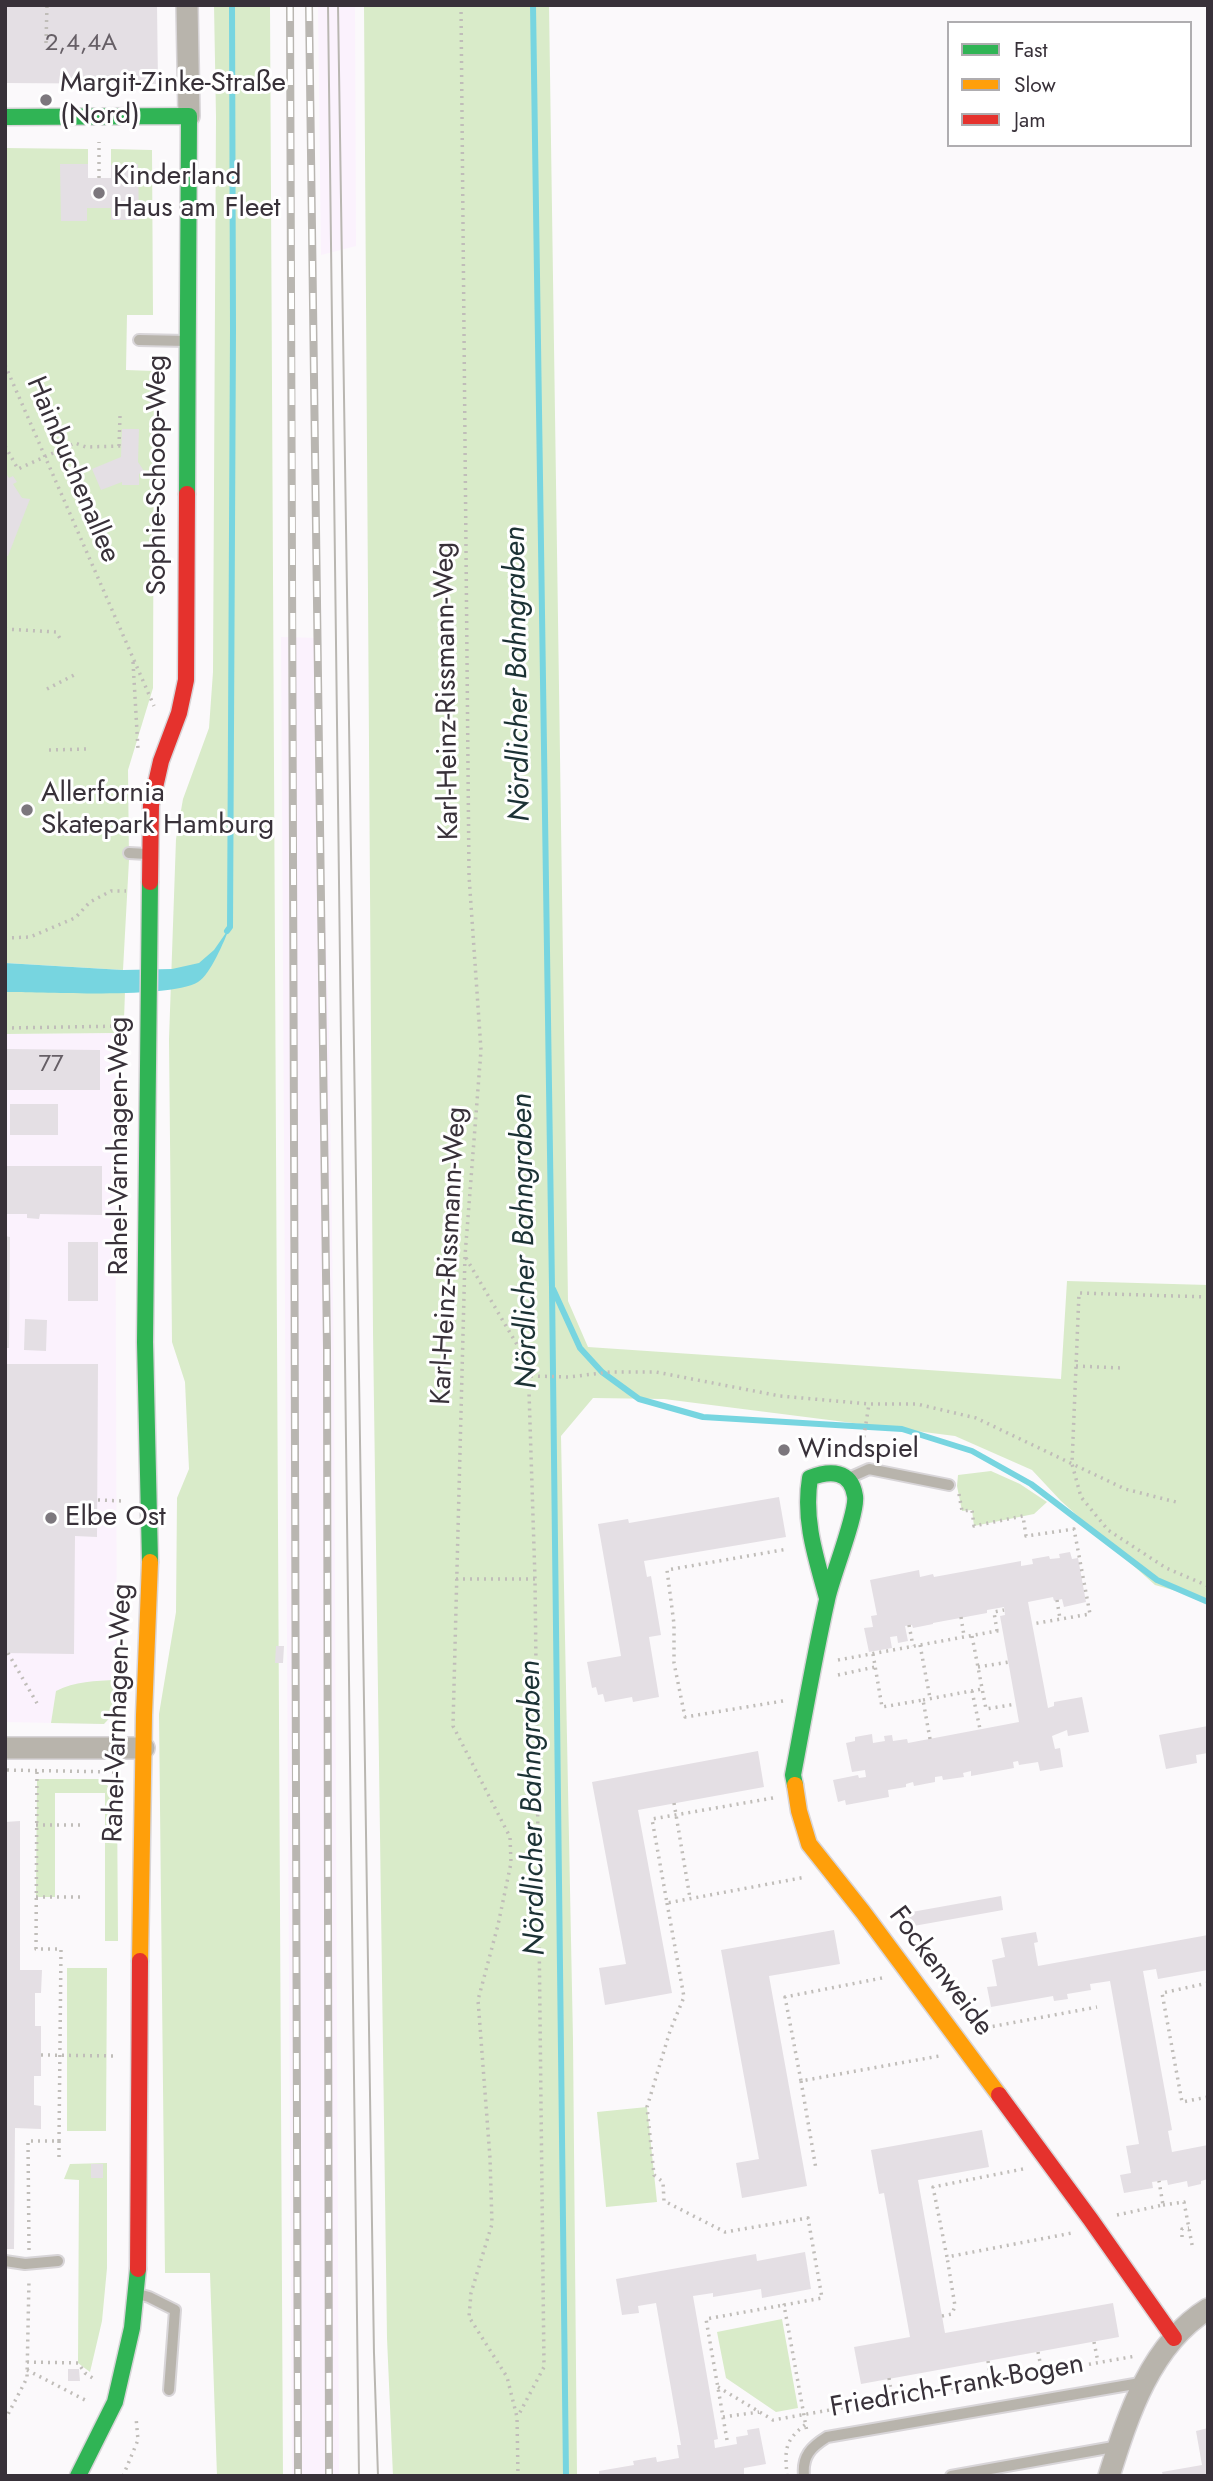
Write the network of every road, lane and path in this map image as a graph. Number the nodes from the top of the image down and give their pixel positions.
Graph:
1 (47, 5) edge
2 (187, 5) edge
3 (461, 5) edge
4 (46, 43) dead end
5 (111, 116) junction
6 (188, 116) junction
7 (5, 117) edge
8 (99, 178) dead end
9 (139, 340) dead end
10 (187, 341) junction
11 (5, 365) edge
12 (120, 416) dead end
13 (5, 446) edge
14 (45, 456) junction
15 (5, 629) edge
16 (61, 639) dead end
17 (133, 660) junction
18 (76, 674) dead end
19 (47, 689) dead end
20 (156, 710) dead end
21 (87, 749) dead end
22 (49, 750) dead end
23 (138, 751) dead end
24 (129, 853) dead end
25 (150, 855) junction
26 (149, 891) junction
27 (5, 938) edge
28 (148, 940) joint
29 (148, 1021) junction
30 (5, 1028) edge
31 (465, 1256) junction
32 (1208, 1297) edge
33 (1076, 1366) junction
34 (1121, 1368) dead end
35 (531, 1376) junction
36 (869, 1404) junction
37 (863, 1442) dead end
38 (1072, 1464) junction
39 (849, 1479) junction
40 (950, 1485) joint
41 (97, 1500) dead end
42 (127, 1502) dead end
43 (1180, 1503) dead end
44 (814, 1545) junction
45 (455, 1579) junction
46 (535, 1579) junction
47 (1208, 1586) edge
48 (827, 1598) junction
49 (1057, 1600) dead end
50 (1004, 1610) dead end
51 (961, 1618) dead end
52 (1060, 1619) junction
53 (1032, 1624) dead end
54 (909, 1625) dead end
55 (972, 1636) junction
56 (964, 1637) junction
57 (920, 1645) junction
58 (913, 1646) junction
59 (8, 1653) dead end
60 (873, 1654) junction
61 (1009, 1662) dead end
62 (815, 1665) junction
63 (875, 1667) junction
64 (978, 1667) junction
65 (840, 1674) dead end
66 (982, 1689) junction
67 (972, 1691) junction
68 (809, 1696) junction
69 (930, 1699) junction
70 (923, 1700) junction
71 (1016, 1704) dead end
72 (37, 1705) dead end
73 (980, 1730) dead end
74 (930, 1739) dead end
75 (5, 1748) edge
76 (37, 1748) junction
77 (144, 1748) junction
78 (5, 1770) edge
79 (37, 1772) junction
80 (115, 1772) dead end
81 (796, 1794) junction
82 (674, 1803) dead end
83 (676, 1815) junction
84 (36, 1825) junction
85 (82, 1825) dead end
86 (831, 1872) junction
87 (36, 1897) junction
88 (82, 1897) dead end
89 (690, 1898) junction
90 (667, 1903) junction
91 (908, 1973) junction
92 (1208, 1983) edge
93 (1097, 2007) dead end
94 (953, 2034) junction
95 (966, 2052) junction
96 (41, 2055) dead end
97 (60, 2055) junction
98 (125, 2056) dead end
99 (801, 2081) junction
100 (1208, 2097) edge
101 (59, 2141) junction
102 (59, 2157) dead end
103 (1049, 2164) junction
104 (816, 2169) dead end
105 (1159, 2181) dead end
106 (1163, 2205) junction
107 (1094, 2224) junction
108 (1189, 2228) junction
109 (1182, 2237) dead end
110 (1193, 2250) dead end
111 (947, 2257) junction
112 (58, 2260) dead end
113 (5, 2261) edge
114 (29, 2264) junction
115 (136, 2294) junction
116 (784, 2305) junction
117 (1208, 2309) edge
118 (942, 2316) dead end
119 (1174, 2337) junction
120 (1094, 2342) dead end
121 (1038, 2352) dead end
122 (988, 2361) dead end
123 (27, 2362) junction
124 (1098, 2362) junction
125 (27, 2370) junction
126 (1042, 2372) junction
127 (1150, 2372) junction
128 (889, 2378) dead end
129 (991, 2381) junction
130 (100, 2382) dead end
131 (718, 2387) junction
132 (169, 2390) dead end
133 (892, 2398) junction
134 (93, 2403) dead end
135 (760, 2412) junction
136 (803, 2414) junction
137 (517, 2417) junction
138 (723, 2417) junction
139 (5, 2420) edge
140 (805, 2424) junction
141 (727, 2440) dead end
142 (1119, 2446) junction
143 (809, 2448) junction
144 (990, 2472) edge
145 (78, 2476) edge
146 (519, 2476) edge
147 (787, 2476) edge
148 (804, 2476) edge
149 (951, 2476) edge
150 (1109, 2476) edge

1 - 4 path
2 - 6 street, Sophie-Schoop-Weg
3 - 31 path, Karl-Heinz-Rissmann-Weg
5 - 6 street
5 - 7 street
5 - 8 path
6 - 10 street, Sophie-Schoop-Weg
9 - 10 lane
10 - 25 street, Sophie-Schoop-Weg
11 - 14 path, Hainbuchenallee
12 - 14 path
13 - 14 path
14 - 17 path, Hainbuchenallee
15 - 16 path
17 - 20 path, Hainbuchenallee
17 - 23 path
18 - 19 path
21 - 22 path
24 - 25 lane
25 - 26 street, Sophie-Schoop-Weg
26 - 27 path
26 - 28 street, Sophie-Schoop-Weg
28 - 29 street, Rahel-Varnhagen-Weg
29 - 30 path
29 - 77 street, Rahel-Varnhagen-Weg
31 - 35 path
31 - 45 path, Karl-Heinz-Rissmann-Weg
32 - 33 path
33 - 34 path
33 - 38 path
35 - 36 path
35 - 46 path
36 - 37 path
36 - 38 path
38 - 43 path
38 - 47 path
39 - 40 lane
39 - 44 street, Fockenweide
39 - 48 street, Fockenweide
40 - 52 path
41 - 42 path
44 - 48 street, Fockenweide
44 - 68 path
45 - 46 path
45 - 137 path, Karl-Heinz-Rissmann-Weg
46 - 137 path
48 - 62 street, Fockenweide
49 - 52 path
50 - 55 path
51 - 56 path
52 - 53 path
54 - 58 path
55 - 56 path
55 - 64 path
56 - 57 path
57 - 58 path
57 - 69 path
58 - 60 path
59 - 72 path
60 - 62 path
60 - 63 path
61 - 64 path
62 - 68 street, Fockenweide
63 - 65 path
63 - 70 path
64 - 66 path
66 - 67 path
66 - 71 path
67 - 69 path
67 - 73 path
68 - 81 street, Fockenweide
69 - 70 path
70 - 74 path
75 - 76 street
76 - 77 street
76 - 79 path
77 - 115 street, Rahel-Varnhagen-Weg
78 - 79 path
79 - 80 path
79 - 84 path
81 - 83 path
81 - 86 street, Fockenweide
82 - 83 path
83 - 89 path
83 - 90 path
84 - 85 path
84 - 87 path
86 - 89 path
86 - 91 street, Fockenweide
87 - 88 path
87 - 97 path
89 - 90 path
90 - 116 path
91 - 94 street, Fockenweide
91 - 99 path
92 - 100 path
93 - 94 path
94 - 95 street, Fockenweide
95 - 99 path
95 - 103 street, Fockenweide
96 - 97 path
97 - 98 path
97 - 101 path
99 - 104 path
101 - 102 path
101 - 114 path
103 - 107 street, Fockenweide
103 - 111 path
105 - 106 path
106 - 107 path
106 - 108 path
107 - 111 path
107 - 119 street, Fockenweide
108 - 109 path
108 - 110 path
111 - 118 path
112 - 114 lane
113 - 114 lane
114 - 123 path
115 - 132 lane
115 - 145 street, Rahel-Varnhagen-Weg
116 - 131 path
116 - 136 path
117 - 119 street
119 - 127 street
120 - 124 path
121 - 126 path
122 - 129 path
123 - 125 path
123 - 130 path
124 - 126 path
124 - 127 path
125 - 134 path
125 - 139 path
126 - 129 path
127 - 142 street
127 - 143 lane, Friedrich-Frank-Bogen
128 - 133 path
129 - 133 path
131 - 135 path
131 - 138 path
133 - 136 path
135 - 136 path
135 - 138 path
136 - 140 path
137 - 146 path, Karl-Heinz-Rissmann-Weg
138 - 141 path
140 - 143 path
140 - 147 path
142 - 144 lane
142 - 150 street
143 - 148 lane, Friedrich-Frank-Bogen
144 - 149 lane

